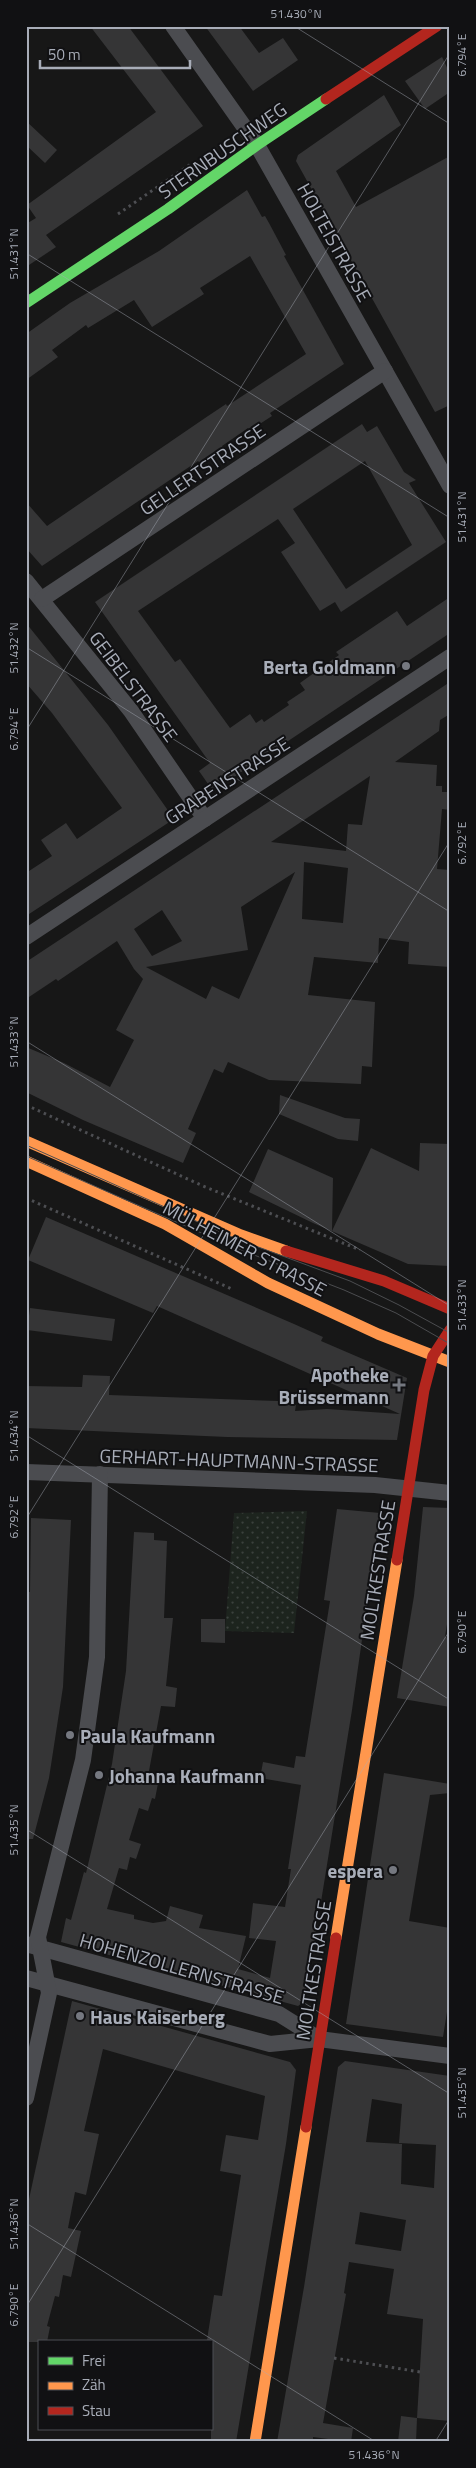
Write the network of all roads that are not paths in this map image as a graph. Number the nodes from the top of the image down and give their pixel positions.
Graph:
1 (173, 26) edge
2 (437, 26) edge
3 (257, 145) junction
4 (26, 303) edge
5 (385, 371) junction
6 (450, 486) edge
7 (26, 582) edge
8 (42, 599) junction
9 (450, 657) edge
10 (205, 819) junction
11 (26, 937) edge
12 (26, 1140) edge
13 (26, 1161) edge
14 (450, 1309) edge
15 (450, 1330) edge
16 (433, 1356) junction
17 (450, 1362) edge
18 (26, 1472) edge
19 (100, 1474) junction
20 (408, 1489) junction
21 (450, 1493) edge
22 (32, 1946) edge
23 (26, 1978) edge
24 (49, 1983) junction
25 (320, 2039) junction
26 (450, 2056) edge
27 (26, 2098) edge
28 (255, 2442) edge

1 - 3 street, HOLTEISTRASSE
2 - 3 main road, STERNBUSCHWEG
3 - 4 main road, STERNBUSCHWEG
3 - 5 street, HOLTEISTRASSE
5 - 6 street, HOLTEISTRASSE
5 - 8 street, GELLERTSTRASSE
7 - 8 street, GEIBELSTRASSE
8 - 10 street, GEIBELSTRASSE
9 - 10 street, GRABENSTRASSE
10 - 11 street, GRABENSTRASSE
12 - 14 main road, MÜLHEIMER STRASSE
13 - 16 main road, MÜLHEIMER STRASSE
15 - 16 main road, MOLTKESTRASSE
16 - 17 main road, MÜLHEIMER STRASSE
16 - 20 main road, MOLTKESTRASSE
18 - 19 street, GERHART-HAUPTMANN-STRASSE
19 - 20 street, GERHART-HAUPTMANN-STRASSE
19 - 22 street
20 - 21 street, GERHART-HAUPTMANN-STRASSE
20 - 25 main road, MOLTKESTRASSE
22 - 24 street
22 - 25 street, HOHENZOLLERNSTRASSE
23 - 24 street
24 - 25 street
24 - 27 street
25 - 26 street
25 - 28 main road, MOLTKESTRASSE

